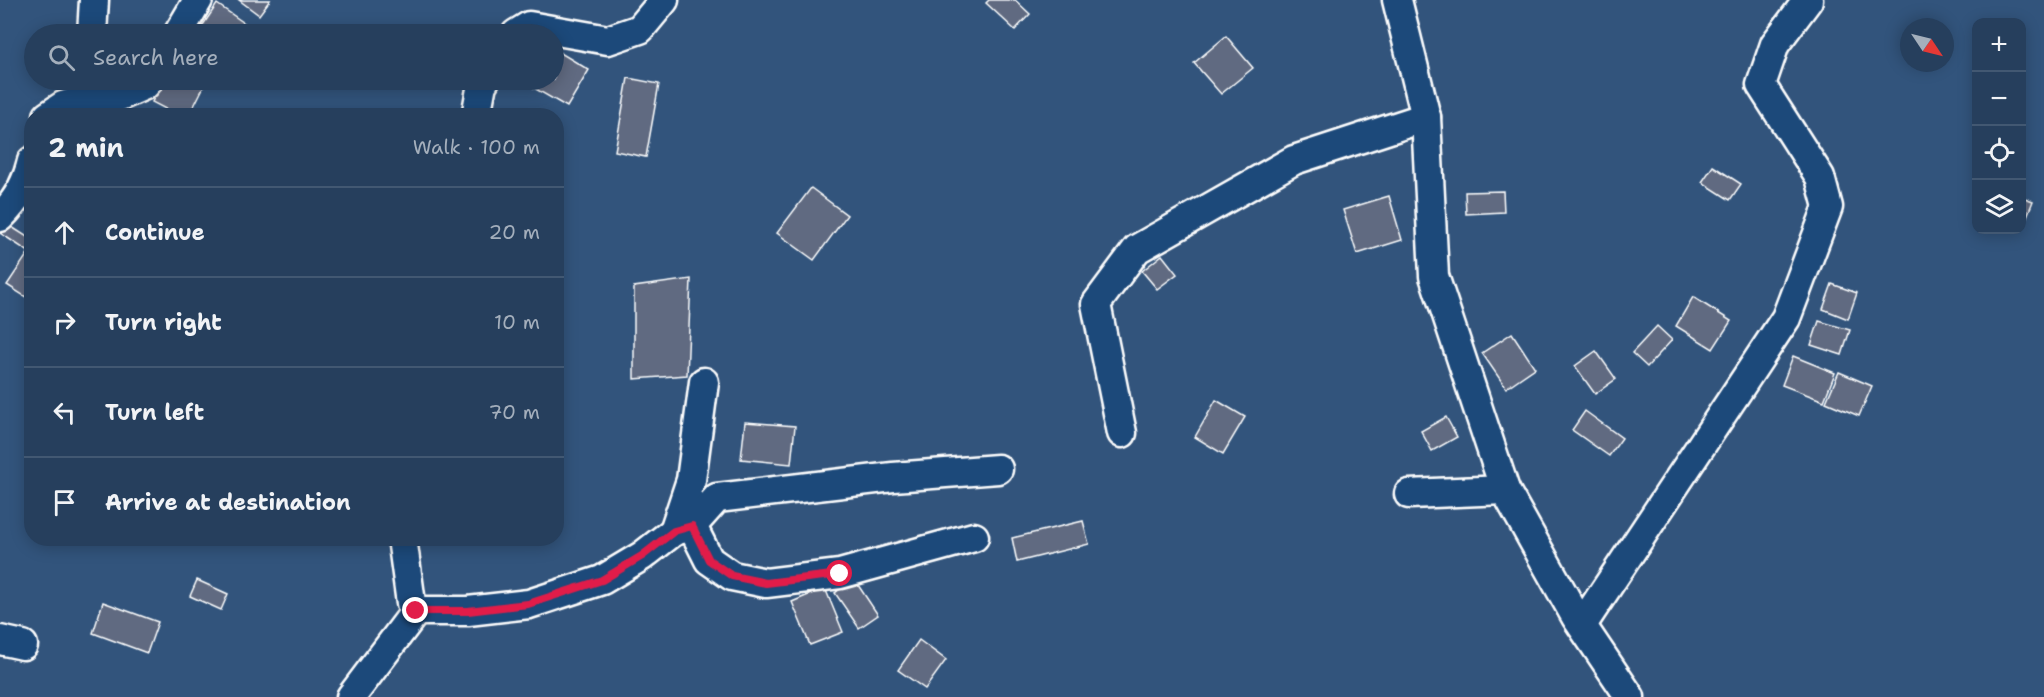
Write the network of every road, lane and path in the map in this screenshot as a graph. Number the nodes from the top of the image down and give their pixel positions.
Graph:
1 (94, 0) edge
2 (198, 0) edge
3 (664, 0) edge
4 (1397, 0) edge
5 (1808, 0) edge
6 (93, 24) edge
7 (184, 24) edge
8 (564, 32) edge
9 (87, 90) edge
10 (94, 90) edge
11 (134, 90) edge
12 (481, 90) edge
13 (60, 108) edge
14 (478, 108) edge
15 (1426, 117) junction
16 (24, 184) edge
17 (0, 217) edge
18 (704, 382) dead end
19 (1122, 433) dead end
20 (998, 469) dead end
21 (1505, 490) junction
22 (1409, 494) dead end
23 (683, 528) junction
24 (974, 537) dead end
25 (403, 546) edge
26 (416, 611) junction
27 (1582, 625) junction
28 (351, 697) edge
29 (1630, 697) edge

1 - 6 street
2 - 7 street
3 - 8 street
4 - 15 street
5 - 27 street
9 - 13 street
10 - 11 street
12 - 14 street
15 - 19 street
15 - 21 street
16 - 17 street
18 - 23 street
20 - 23 street
21 - 22 street
21 - 27 street
23 - 24 street
23 - 26 street
25 - 26 street
26 - 28 street
27 - 29 street

